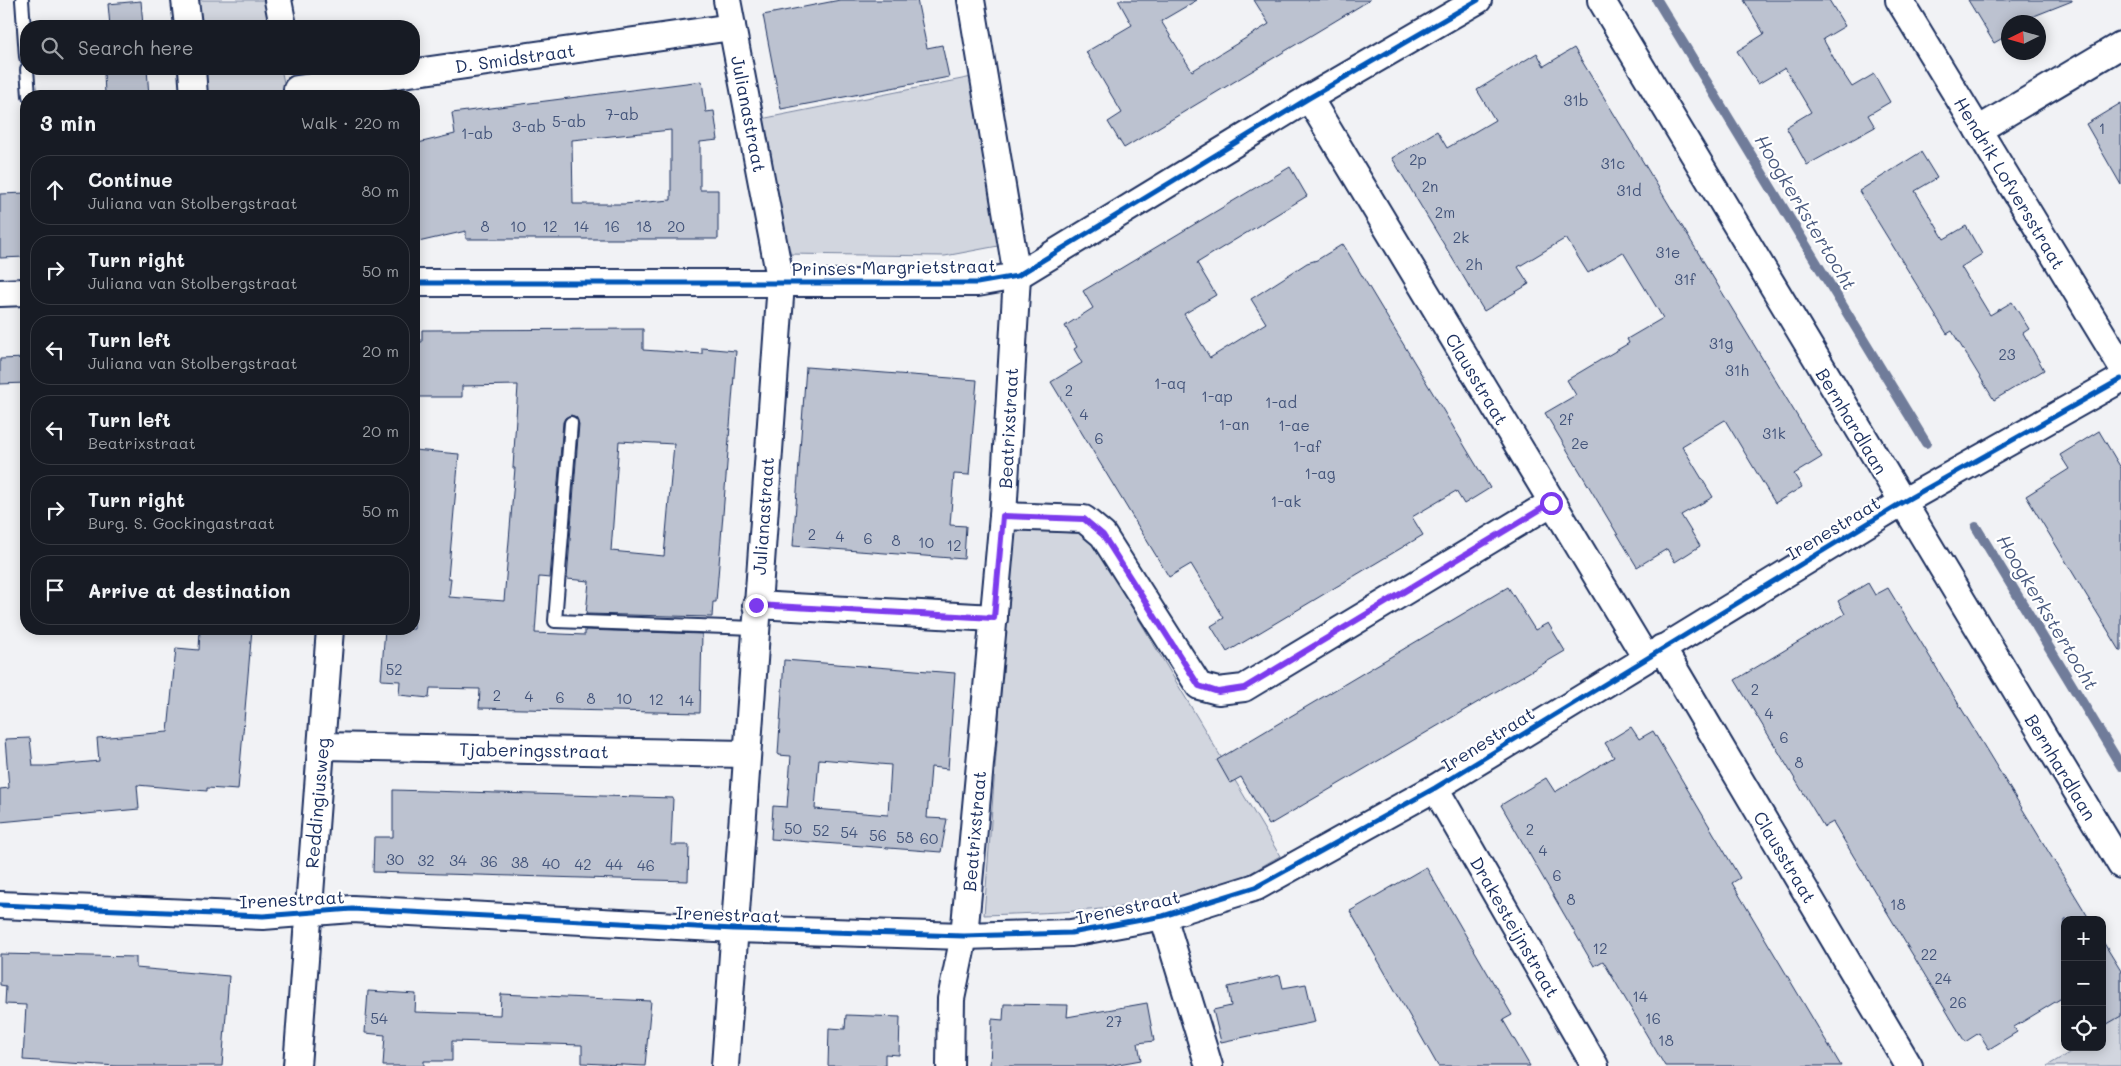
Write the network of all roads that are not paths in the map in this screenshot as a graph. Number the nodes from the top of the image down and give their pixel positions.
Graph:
1 (22, 0) edge
2 (185, 0) edge
3 (278, 0) edge
4 (727, 0) edge
5 (971, 0) edge
6 (1478, 0) edge
7 (1601, 0) edge
8 (1899, 0) edge
9 (23, 20) edge
10 (187, 20) edge
11 (282, 20) edge
12 (732, 27) junction
13 (2121, 45) edge
14 (420, 69) edge
15 (27, 75) edge
16 (192, 75) edge
17 (371, 75) edge
18 (296, 85) edge
19 (29, 90) edge
20 (194, 90) edge
21 (1309, 98) junction
22 (1978, 130) junction
23 (1017, 276) junction
24 (420, 283) edge
25 (781, 283) junction
26 (20, 292) edge
27 (0, 293) edge
28 (2121, 365) edge
29 (2121, 379) edge
30 (571, 423) dead end
31 (1551, 503) junction
32 (1901, 503) junction
33 (1003, 516) junction
34 (756, 616) junction
35 (994, 618) junction
36 (330, 635) edge
37 (1654, 653) junction
38 (322, 746) junction
39 (746, 754) junction
40 (1435, 788) junction
41 (2121, 865) edge
42 (0, 905) edge
43 (308, 912) junction
44 (1163, 916) junction
45 (734, 929) junction
46 (964, 936) junction
47 (297, 1066) edge
48 (725, 1066) edge
49 (950, 1066) edge
50 (1209, 1066) edge
51 (1595, 1066) edge
52 (1909, 1066) edge

1 - 9 lane
2 - 10 street
3 - 11 street
4 - 12 street, Julianastraat
5 - 23 street, Beatrixstraat
6 - 21 street, Prinses Margrietstraat
7 - 32 street, Bernhardlaan
8 - 22 street, Hendrik Lofversstraat
12 - 14 street, D. Smidstraat
12 - 25 street, Julianastraat
13 - 22 street
15 - 19 lane
16 - 20 street
17 - 18 street, D. Smidstraat
21 - 23 street, Prinses Margrietstraat
21 - 31 street, Clausstraat
22 - 28 street, Hendrik Lofversstraat
23 - 25 street, Prinses Margrietstraat
23 - 33 street, Beatrixstraat
24 - 25 street, Prinses Margrietstraat
25 - 34 street, Julianastraat
26 - 27 street
29 - 32 street, Irenestraat
30 - 34 lane
31 - 33 street
31 - 37 street, Clausstraat
32 - 37 street, Irenestraat
32 - 41 street, Bernhardlaan
33 - 35 street, Beatrixstraat
34 - 35 street
34 - 39 street, Julianastraat
35 - 46 street, Beatrixstraat
36 - 38 street, Reddingiusweg
37 - 40 street, Irenestraat
37 - 52 street, Clausstraat
38 - 39 street, Tjaberingsstraat
38 - 43 street, Reddingiusweg
39 - 45 street, Julianastraat
40 - 44 street, Irenestraat
40 - 51 street, Drakesteijnstraat
42 - 43 street, Irenestraat
43 - 45 street, Irenestraat
43 - 47 street, Reddingiusweg
44 - 46 street, Irenestraat
44 - 50 street
45 - 46 street, Irenestraat
45 - 48 street, Julianastraat
46 - 49 street, Beatrixstraat

